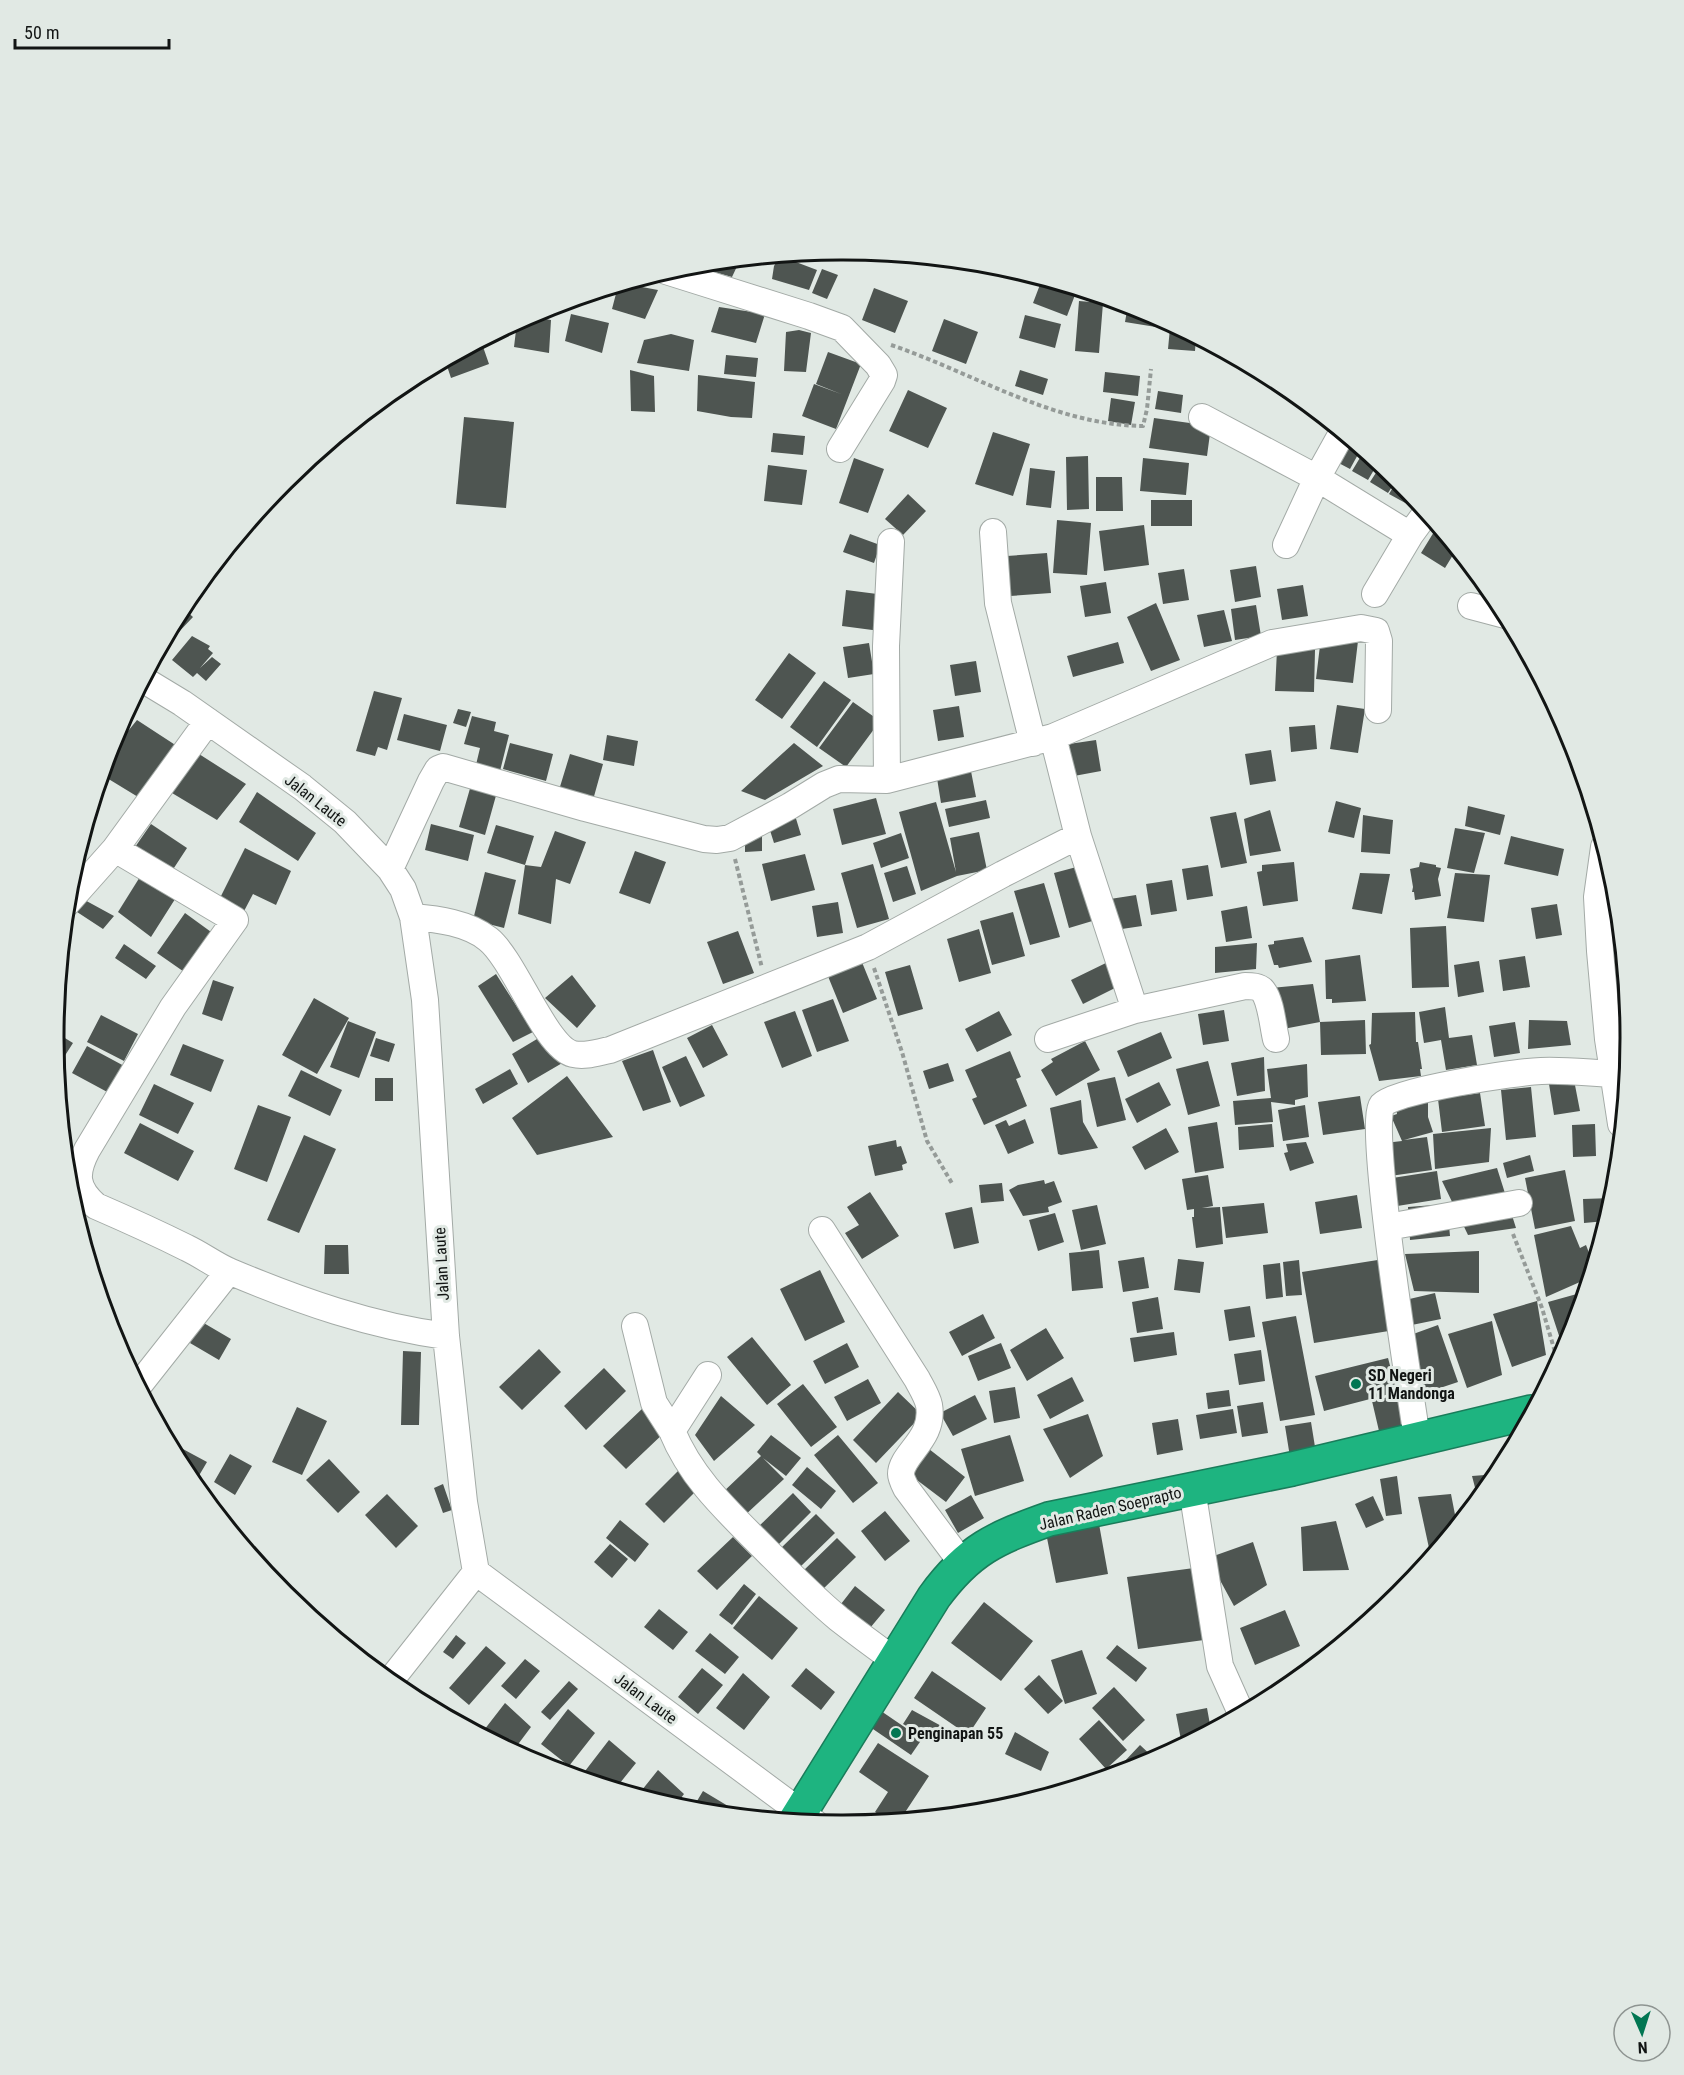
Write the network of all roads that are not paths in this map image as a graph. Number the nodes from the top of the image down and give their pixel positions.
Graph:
1 (683, 276) edge
2 (1202, 417) dead end
3 (1338, 440) edge
4 (840, 449) dead end
5 (1317, 478) junction
6 (1422, 519) edge
7 (993, 532) dead end
8 (1410, 535) junction
9 (891, 542) dead end
10 (1286, 545) dead end
11 (1375, 594) dead end
12 (1471, 606) dead end
13 (1491, 611) edge
14 (150, 684) edge
15 (1378, 710) dead end
16 (208, 721) junction
17 (1043, 740) junction
18 (887, 780) junction
19 (1078, 836) junction
20 (115, 849) junction
21 (390, 869) junction
22 (1601, 869) edge
23 (78, 890) edge
24 (413, 917) junction
25 (1135, 1010) junction
26 (1048, 1038) dead end
27 (1276, 1039) dead end
28 (1614, 1074) junction
29 (1617, 1095) edge
30 (1519, 1203) dead end
31 (1388, 1227) junction
32 (822, 1230) dead end
33 (229, 1271) junction
34 (635, 1326) dead end
35 (446, 1336) junction
36 (708, 1374) dead end
37 (144, 1379) edge
38 (1521, 1414) edge
39 (672, 1431) junction
40 (1418, 1438) junction
41 (1192, 1490) junction
42 (962, 1563) junction
43 (476, 1572) junction
44 (894, 1660) junction
45 (396, 1674) edge
46 (1238, 1707) edge
47 (796, 1813) edge
48 (807, 1814) edge

1 - 4 street
2 - 5 street
3 - 5 street
5 - 8 street
5 - 10 street
6 - 8 street
7 - 17 street
8 - 11 street
9 - 18 street
12 - 13 street
14 - 16 street, Jalan Laute
15 - 17 street
16 - 20 street
16 - 21 street, Jalan Laute
17 - 18 street
17 - 19 street
18 - 21 street
19 - 24 street
19 - 25 street
20 - 23 street
20 - 33 street
21 - 24 street, Jalan Laute
22 - 28 street
24 - 35 street, Jalan Laute
25 - 26 street
25 - 27 street
28 - 29 street
28 - 31 street
30 - 31 street
31 - 40 street
32 - 42 street
33 - 35 street
33 - 37 street
34 - 39 street
35 - 43 street, Jalan Laute
36 - 39 street
38 - 40 highway, Jalan Raden Soeprapto
39 - 44 street
40 - 41 highway, Jalan Raden Soeprapto
41 - 42 highway, Jalan Raden Soeprapto
41 - 46 street
42 - 44 highway, Jalan Raden Soeprapto
43 - 45 street
43 - 47 street, Jalan Laute
44 - 48 highway, Jalan Raden Soeprapto

